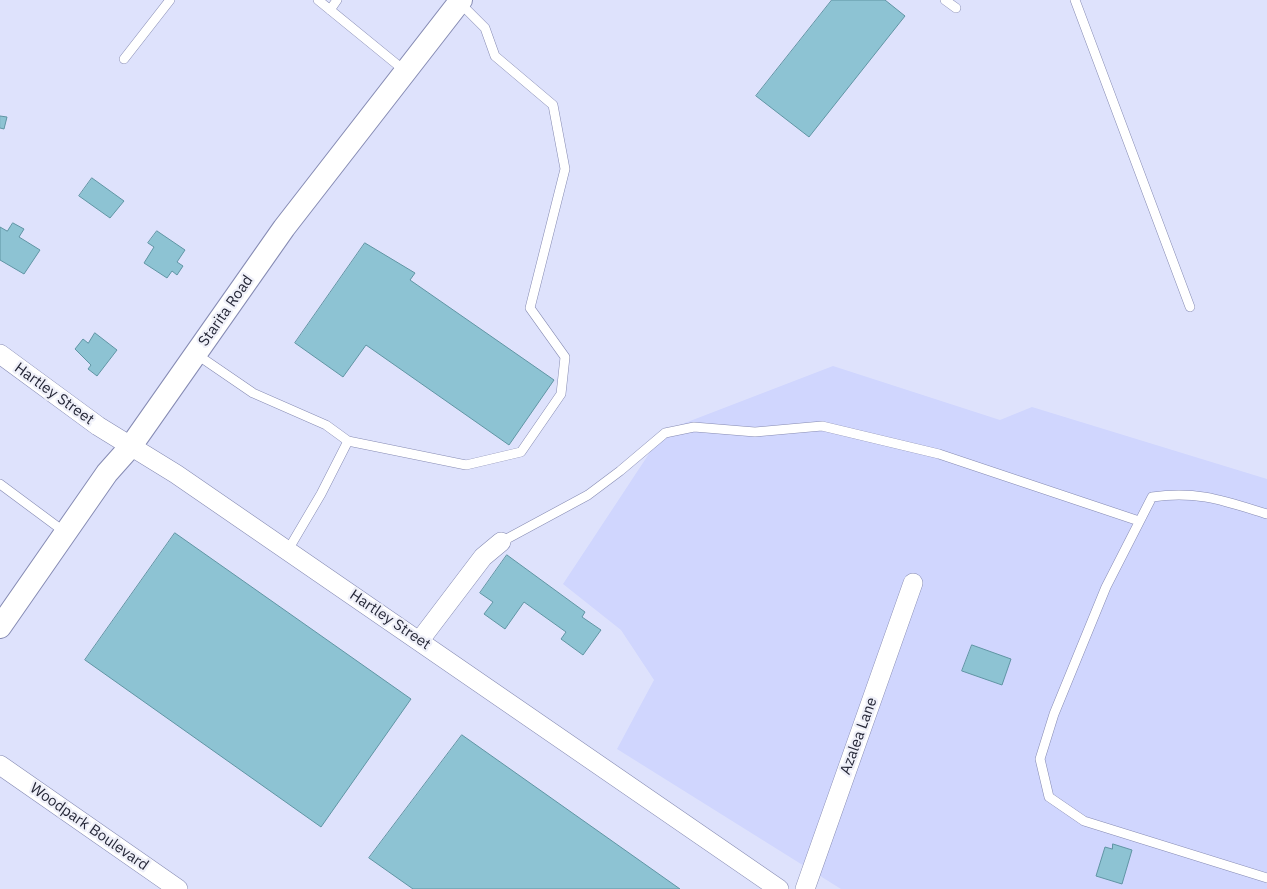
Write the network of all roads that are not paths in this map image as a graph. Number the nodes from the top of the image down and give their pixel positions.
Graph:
1 (170, 0) edge
2 (318, 0) edge
3 (337, 0) edge
4 (945, 0) edge
5 (1075, 0) edge
6 (460, 1) edge
7 (956, 8) dead end
8 (330, 10) junction
9 (124, 59) dead end
10 (406, 71) junction
11 (1190, 307) dead end
12 (0, 354) edge
13 (196, 354) junction
14 (348, 441) junction
15 (131, 446) junction
16 (0, 484) edge
17 (1267, 514) edge
18 (1139, 521) junction
19 (66, 532) junction
20 (501, 542) joint
21 (288, 550) junction
22 (914, 583) dead end
23 (0, 627) edge
24 (420, 640) junction
25 (0, 765) edge
26 (1267, 878) edge
27 (178, 889) edge
28 (778, 889) edge
29 (805, 889) edge

1 - 9 lane
2 - 8 lane
3 - 8 lane
4 - 7 lane
5 - 11 lane
6 - 10 street, Starita Road
6 - 14 lane
8 - 10 lane
10 - 13 street, Starita Road
12 - 15 street, Hartley Street
13 - 14 lane
13 - 15 street, Starita Road
14 - 21 lane
15 - 19 street, Starita Road
15 - 21 street, Hartley Street
16 - 19 lane
17 - 18 lane
18 - 20 lane
18 - 26 lane
19 - 23 street, Starita Road
20 - 24 street
21 - 24 street, Hartley Street
22 - 29 street, Azalea Lane
24 - 28 street, Hartley Street
25 - 27 street, Woodpark Boulevard

